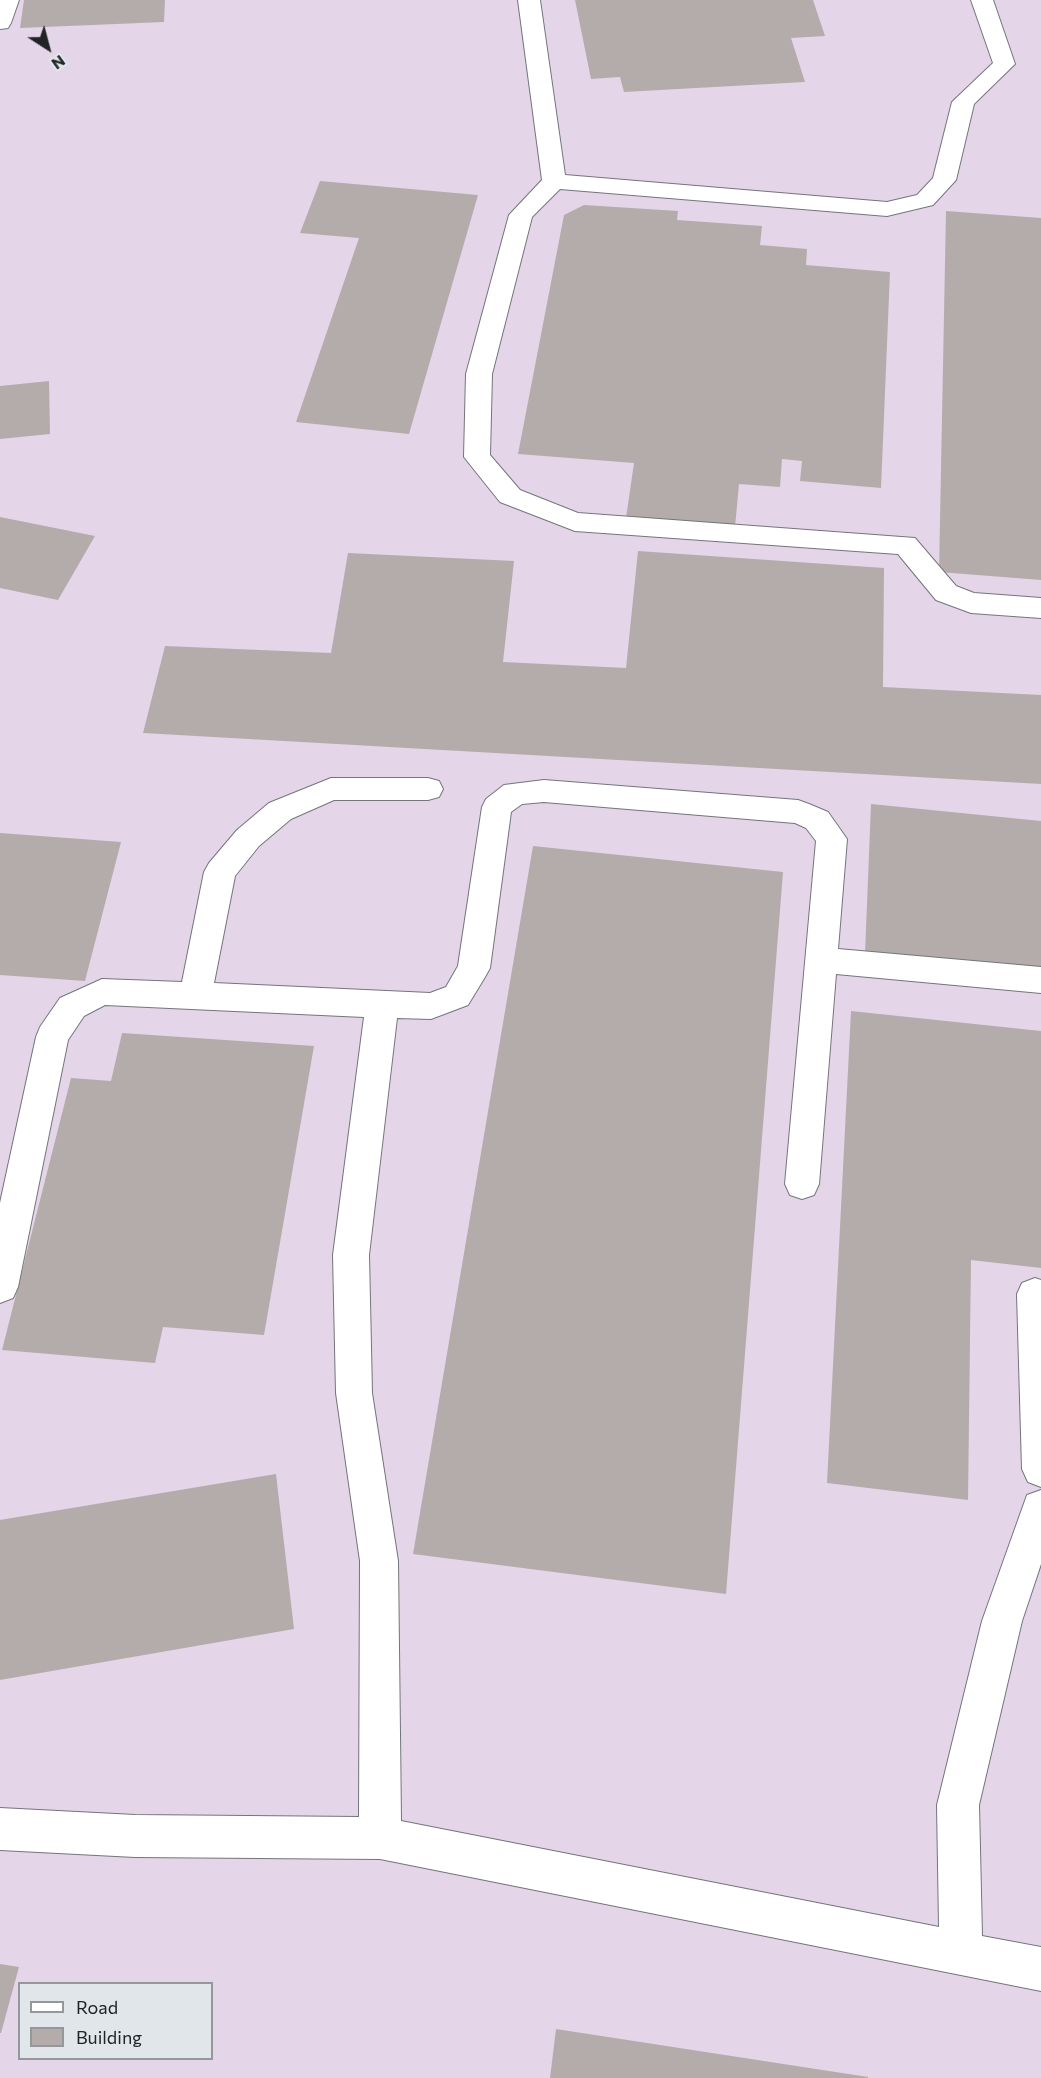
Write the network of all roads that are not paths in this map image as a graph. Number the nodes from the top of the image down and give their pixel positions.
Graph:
1 (8, 0) edge
2 (529, 0) edge
3 (982, 0) edge
4 (0, 23) edge
5 (554, 181) junction
6 (1041, 608) edge
7 (428, 789) dead end
8 (822, 960) junction
9 (1041, 980) edge
10 (195, 996) junction
11 (382, 1004) junction
12 (802, 1184) dead end
13 (0, 1287) edge
14 (1035, 1294) dead end
15 (1041, 1469) edge
16 (1041, 1508) edge
17 (0, 1829) edge
18 (380, 1838) junction
19 (961, 1954) junction
20 (1041, 1969) edge

1 - 4 lane
2 - 5 lane
3 - 5 lane
5 - 6 lane
7 - 10 lane
8 - 9 lane
8 - 11 lane
8 - 12 lane
10 - 11 lane
10 - 13 lane
11 - 18 lane
14 - 15 lane
16 - 19 lane
17 - 18 lane
18 - 19 lane
19 - 20 lane

